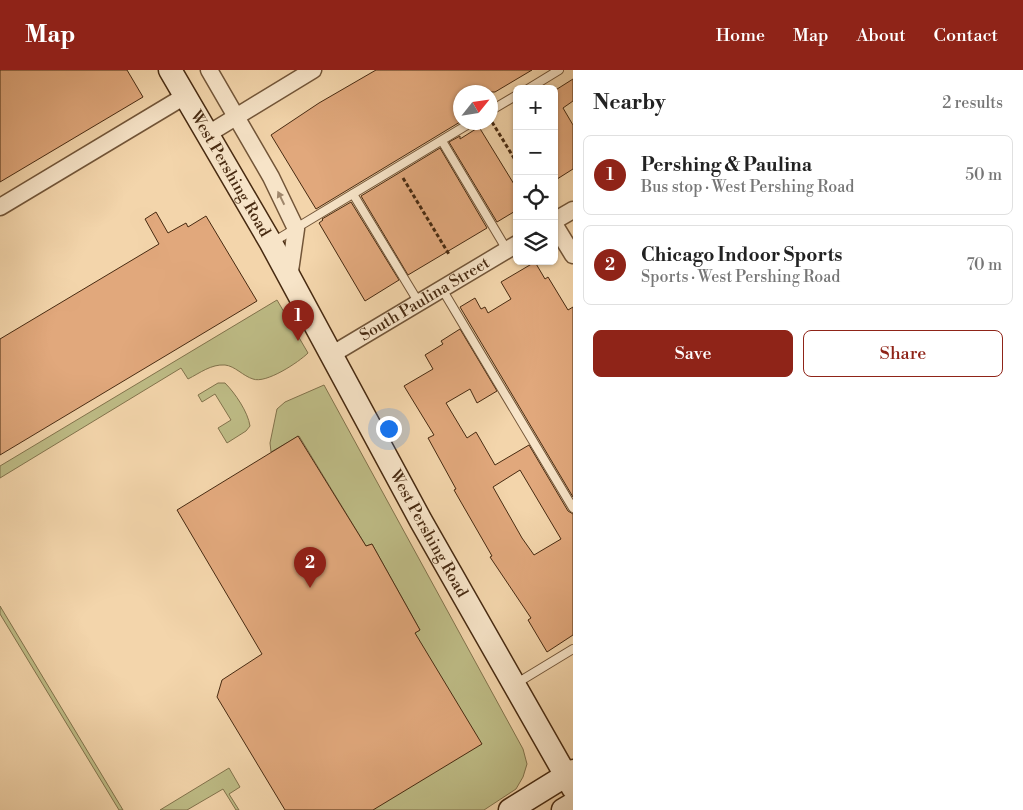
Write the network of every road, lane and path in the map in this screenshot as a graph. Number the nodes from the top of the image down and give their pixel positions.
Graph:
1 (170, 70) edge
2 (209, 70) edge
3 (312, 70) edge
4 (559, 70) edge
5 (535, 85) edge
6 (185, 96) junction
7 (513, 97) edge
8 (498, 106) edge
9 (236, 116) junction
10 (459, 130) edge
11 (497, 130) edge
12 (208, 134) junction
13 (442, 141) junction
14 (513, 156) edge
15 (403, 178) dead end
16 (353, 194) junction
17 (0, 207) edge
18 (573, 210) edge
19 (558, 220) edge
20 (296, 229) junction
21 (558, 230) edge
22 (271, 243) junction
23 (512, 247) edge
24 (573, 255) edge
25 (450, 256) dead end
26 (289, 278) junction
27 (442, 289) junction
28 (419, 303) junction
29 (331, 355) junction
30 (573, 508) edge
31 (573, 649) edge
32 (513, 685) junction
33 (570, 778) edge
34 (573, 804) edge
35 (510, 810) edge
36 (564, 810) edge

1 - 6 main road, West Pershing Road
2 - 9 street, West Pershing Road
3 - 9 street
4 - 5 lane
6 - 12 main road, West Pershing Road
6 - 17 street
7 - 8 lane
9 - 12 street
20 -> 9 street, West Pershing Road
10 - 13 lane
11 - 14 path
12 - 22 main road, West Pershing Road
13 - 16 lane
13 - 23 lane
15 - 25 path
16 - 20 lane
16 - 28 lane
18 - 19 street
20 - 22 lane
20 - 26 street, West Pershing Road
21 - 24 street
22 - 26 main road, West Pershing Road
23 - 27 street, South Paulina Street
26 - 29 main road, West Pershing Road
27 - 28 street, South Paulina Street
27 - 30 lane
28 - 29 street, South Paulina Street
29 - 32 main road, West Pershing Road
31 - 32 lane
32 - 33 main road, West Pershing Road
33 - 35 main road
34 - 36 main road

